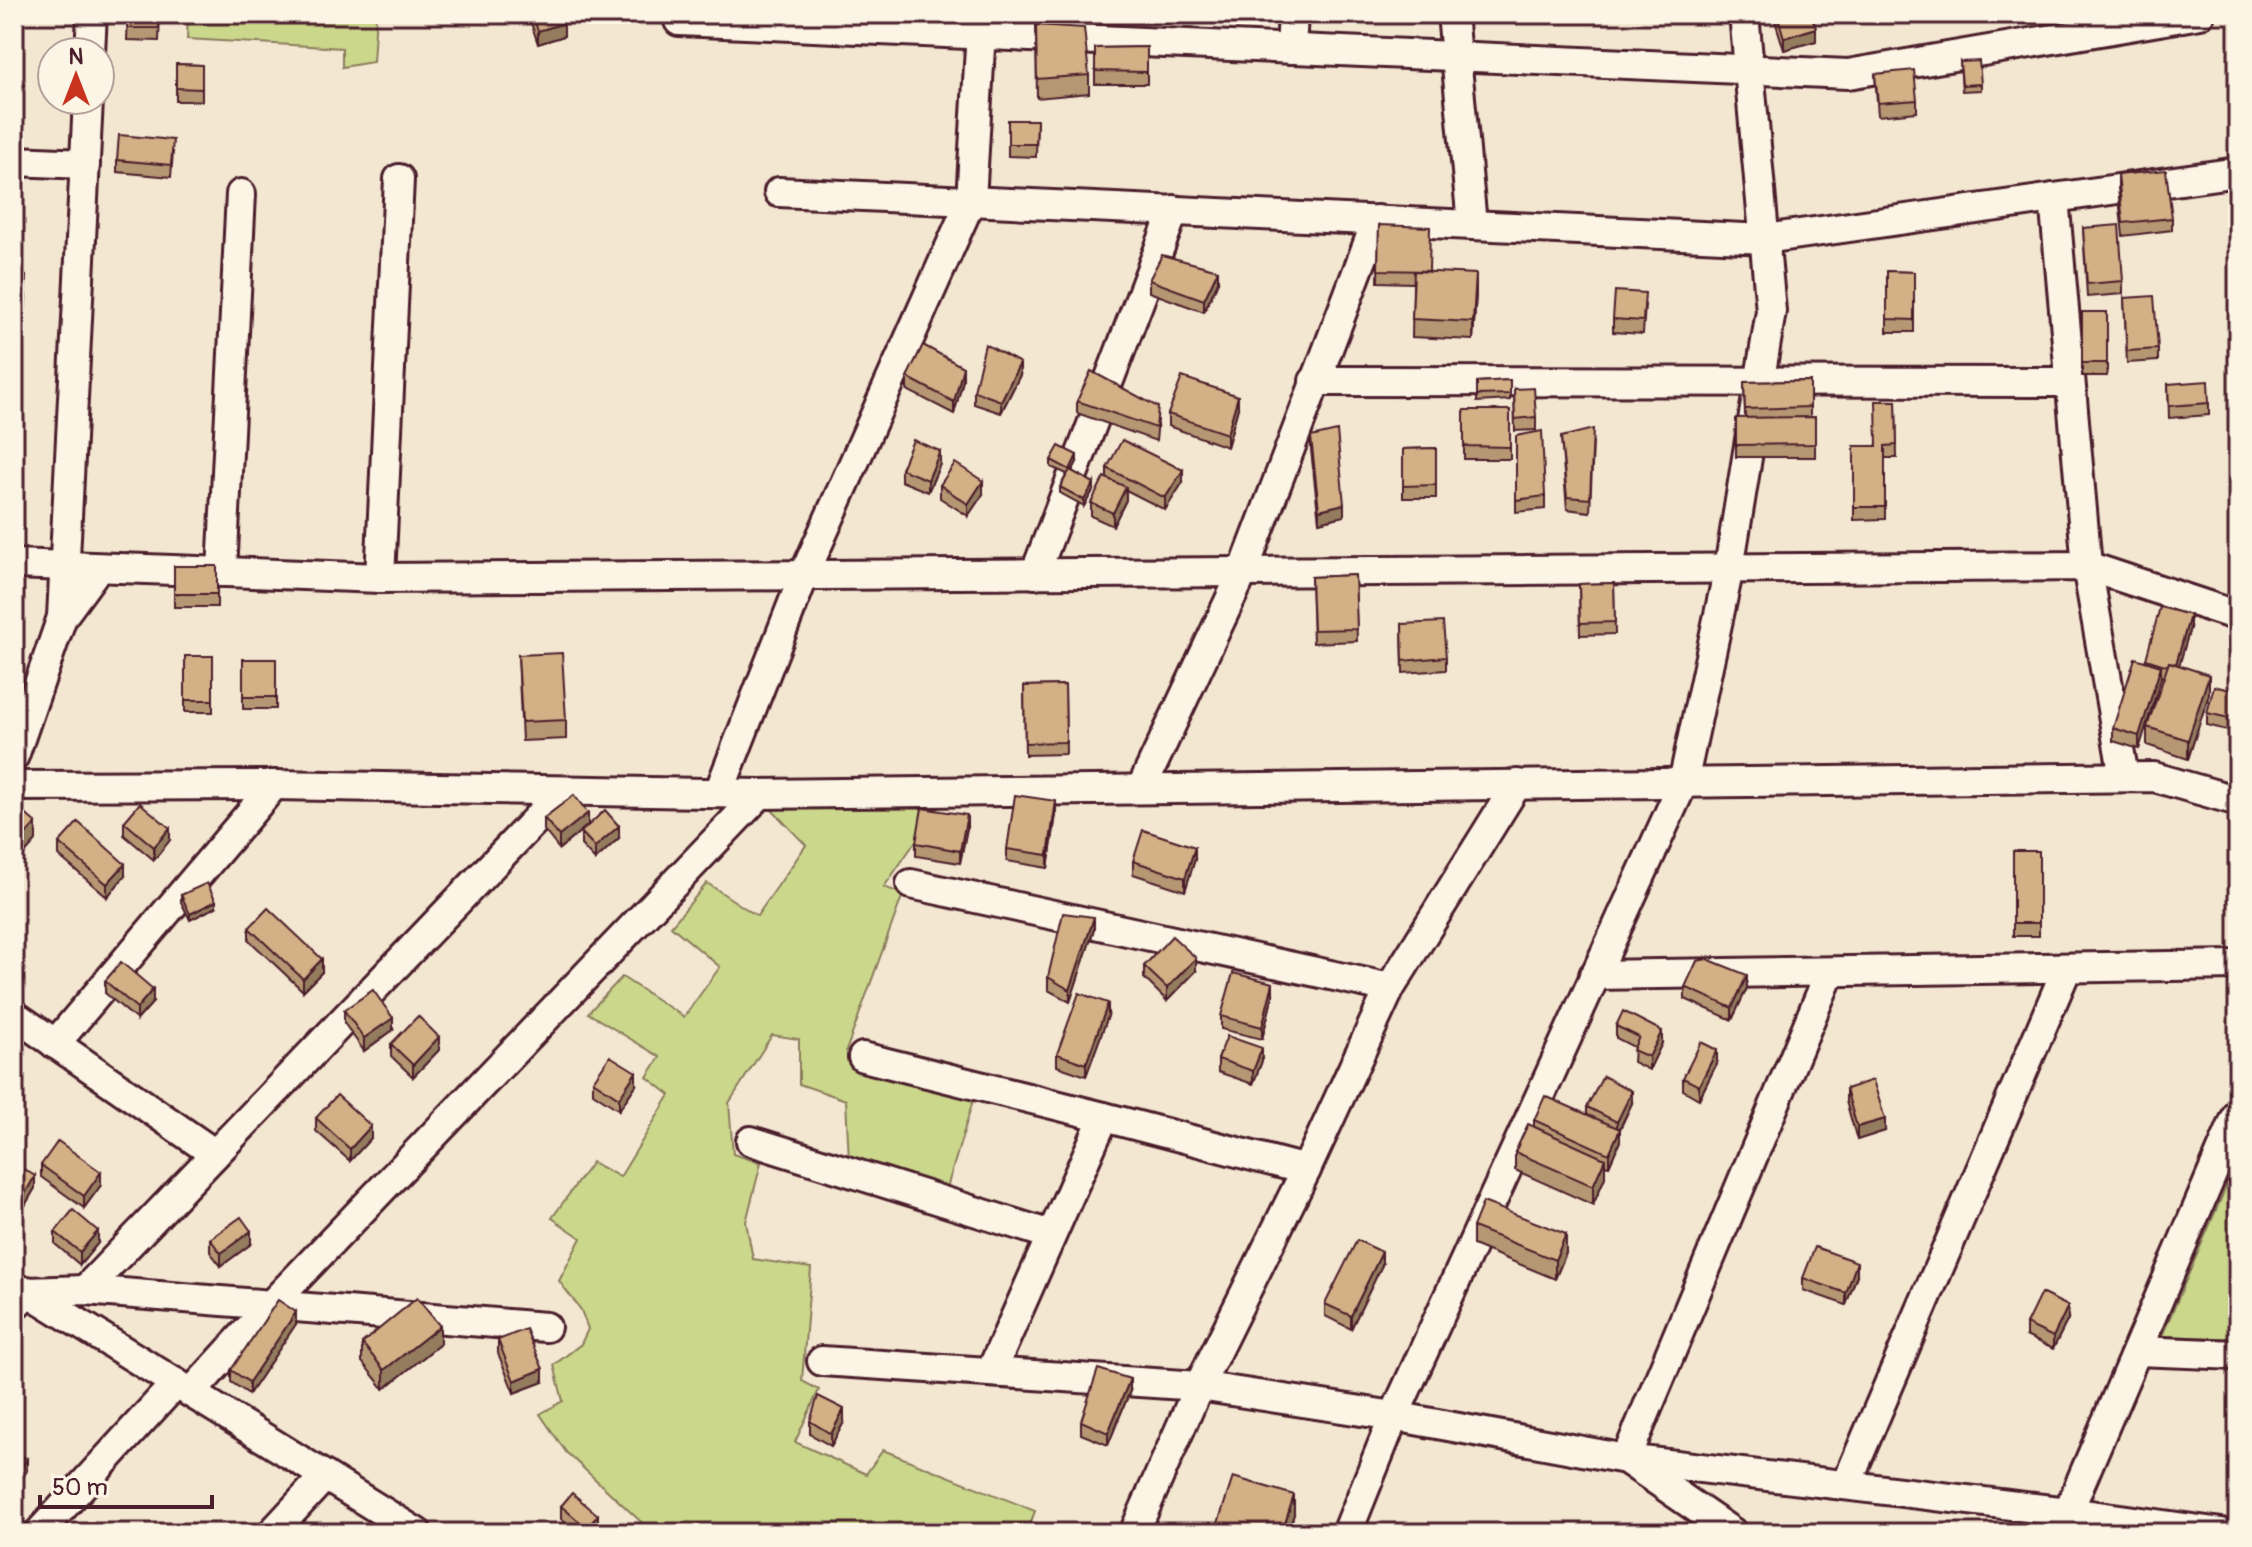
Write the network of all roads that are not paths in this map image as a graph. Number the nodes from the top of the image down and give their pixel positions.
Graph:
1 (92, 14) edge
2 (679, 14) edge
3 (1293, 14) edge
4 (1452, 14) edge
5 (1744, 14) edge
6 (2200, 14) edge
7 (806, 20) edge
8 (981, 24) edge
9 (91, 36) edge
10 (1291, 49) junction
11 (1457, 56) junction
12 (1749, 69) junction
13 (87, 116) edge
14 (14, 161) edge
15 (85, 164) junction
16 (2238, 172) edge
17 (399, 179) dead end
18 (779, 192) dead end
19 (241, 194) dead end
20 (2054, 198) junction
21 (971, 200) junction
22 (1174, 210) junction
23 (1377, 220) junction
24 (1472, 224) junction
25 (1765, 239) junction
26 (1314, 381) junction
27 (1758, 382) junction
28 (2069, 382) junction
29 (14, 564) edge
30 (64, 566) junction
31 (2087, 566) junction
32 (98, 568) junction
33 (1729, 568) junction
34 (222, 572) junction
35 (1243, 572) junction
36 (1035, 574) junction
37 (804, 575) junction
38 (380, 578) junction
39 (2238, 603) edge
40 (2238, 616) edge
41 (62, 617) junction
42 (14, 756) edge
43 (2124, 777) junction
44 (1683, 783) junction
45 (1517, 784) junction
46 (274, 785) junction
47 (14, 786) edge
48 (1141, 789) junction
49 (563, 791) junction
50 (719, 792) junction
51 (760, 794) junction
52 (2238, 801) edge
53 (911, 884) dead end
54 (2238, 965) edge
55 (2067, 968) junction
56 (1830, 972) junction
57 (1594, 975) junction
58 (1390, 988) junction
59 (14, 1015) edge
60 (55, 1044) junction
61 (863, 1057) dead end
62 (2238, 1113) edge
63 (1104, 1117) junction
64 (751, 1141) dead end
65 (215, 1154) junction
66 (1306, 1170) junction
67 (1051, 1235) junction
68 (85, 1290) junction
69 (18, 1294) edge
70 (271, 1305) junction
71 (546, 1327) dead end
72 (2137, 1351) junction
73 (2238, 1355) edge
74 (822, 1361) dead end
75 (991, 1372) junction
76 (1199, 1386) junction
77 (183, 1388) junction
78 (1394, 1416) junction
79 (1626, 1459) junction
80 (325, 1476) junction
81 (1846, 1485) junction
82 (2068, 1512) junction
83 (39, 1533) edge
84 (272, 1533) edge
85 (417, 1533) edge
86 (1134, 1533) edge
87 (1347, 1533) edge
88 (1733, 1533) edge
89 (2222, 1533) edge

1 - 9 street
2 - 7 street
3 - 10 street
4 - 11 street
5 - 12 street
6 - 12 street
7 - 8 street
8 - 10 street
8 - 21 street
10 - 11 street
11 - 12 street
11 - 24 street
12 - 25 street
13 - 15 street
14 - 15 street
15 - 30 street
16 - 20 street
17 - 38 street
18 - 21 street
19 - 34 street
20 - 25 street
20 - 28 street
21 - 22 street
21 - 37 street
22 - 23 street
22 - 36 street
23 - 24 street
23 - 26 street
24 - 25 street
25 - 27 street
26 - 27 street
26 - 35 street
27 - 28 street
27 - 33 street
28 - 31 street
29 - 30 street
30 - 32 street
30 - 41 street
31 - 33 street
31 - 40 street
31 - 43 street
32 - 34 street
32 - 41 street
33 - 35 street
33 - 44 street
34 - 38 street
35 - 36 street
35 - 48 street
36 - 37 street
37 - 38 street
37 - 50 street
39 - 40 street
41 - 42 street
43 - 44 street
43 - 52 street
44 - 45 street
44 - 57 street
45 - 48 street
45 - 58 street
46 - 47 street
46 - 49 street
46 - 60 street
48 - 51 street
49 - 50 street
49 - 65 street
50 - 51 street
51 - 70 street
53 - 58 street
54 - 55 street
55 - 56 street
55 - 81 street
56 - 57 street
56 - 79 street
57 - 78 street
58 - 66 street
59 - 60 street
60 - 65 street
61 - 63 street
62 - 72 street
63 - 66 street
63 - 67 street
64 - 67 street
65 - 68 street
66 - 76 street
67 - 75 street
68 - 69 street
68 - 70 street
69 - 77 street
70 - 71 street
70 - 77 street
72 - 73 street
72 - 82 street
74 - 75 street
75 - 76 street
76 - 78 street
76 - 86 street
77 - 80 street
77 - 83 street
78 - 79 street
78 - 87 street
79 - 81 street
79 - 88 street
80 - 84 street
80 - 85 street
81 - 82 street
82 - 89 street

